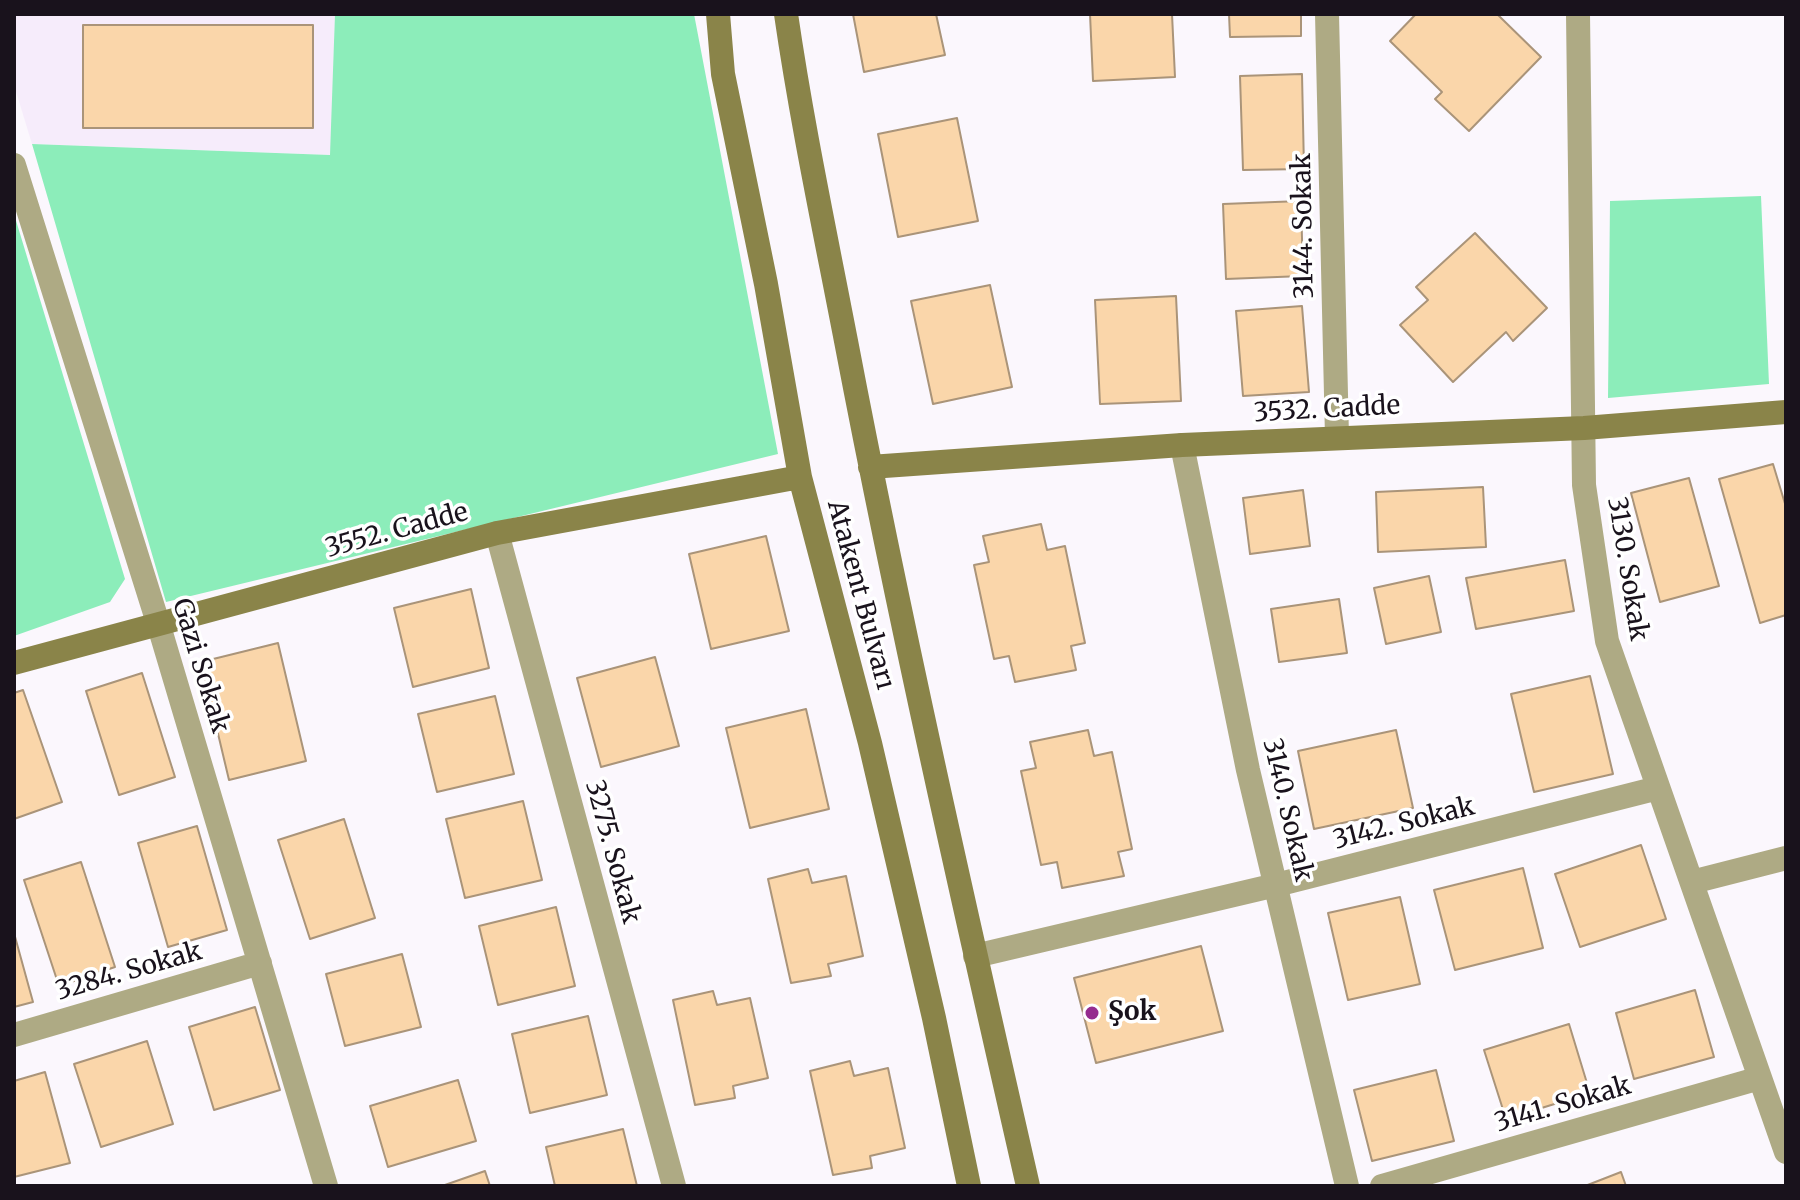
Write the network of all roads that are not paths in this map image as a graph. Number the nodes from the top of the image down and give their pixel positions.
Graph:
1 (718, 14) edge
2 (786, 14) edge
3 (1327, 14) edge
4 (1578, 14) edge
5 (14, 165) edge
6 (1786, 412) edge
7 (1584, 428) junction
8 (1337, 437) junction
9 (1182, 445) junction
10 (870, 467) junction
11 (800, 477) junction
12 (497, 533) junction
13 (159, 626) junction
14 (14, 663) edge
15 (1658, 788) junction
16 (1786, 858) edge
17 (1692, 882) junction
18 (1276, 885) junction
19 (975, 956) junction
20 (260, 963) junction
21 (14, 1035) edge
22 (1760, 1078) junction
23 (1786, 1152) edge
24 (965, 1185) edge
25 (326, 1186) edge
26 (674, 1186) edge
27 (1028, 1186) edge
28 (1347, 1186) edge
29 (1382, 1186) edge

1 - 11 main road, Atakent Bulvarı
2 - 10 main road, Atakent Bulvarı
3 - 8 street, 3144. Sokak
4 - 7 street, 3130. Sokak
5 - 13 street, Gazi Sokak
6 - 7 main road, 3532. Cadde
7 - 8 main road, 3532. Cadde
7 - 15 street, 3130. Sokak
8 - 9 main road, 3532. Cadde
9 - 10 main road, 3532. Cadde
9 - 18 street, 3140. Sokak
10 - 19 main road, Atakent Bulvarı
11 - 12 main road, 3552. Cadde
11 - 24 main road, Atakent Bulvarı
12 - 13 main road, 3552. Cadde
12 - 26 street, 3275. Sokak
13 - 14 main road, 3552. Cadde
13 - 20 street, Gazi Sokak
15 - 17 street, 3130. Sokak
15 - 18 street, 3142. Sokak
16 - 17 street
17 - 22 street, 3130. Sokak
18 - 19 street, 3142. Sokak
18 - 28 street, 3140. Sokak
19 - 27 main road, Atakent Bulvarı
20 - 21 street, 3284. Sokak
20 - 25 street, Gazi Sokak
22 - 23 street, 3130. Sokak
22 - 29 street, 3141. Sokak

